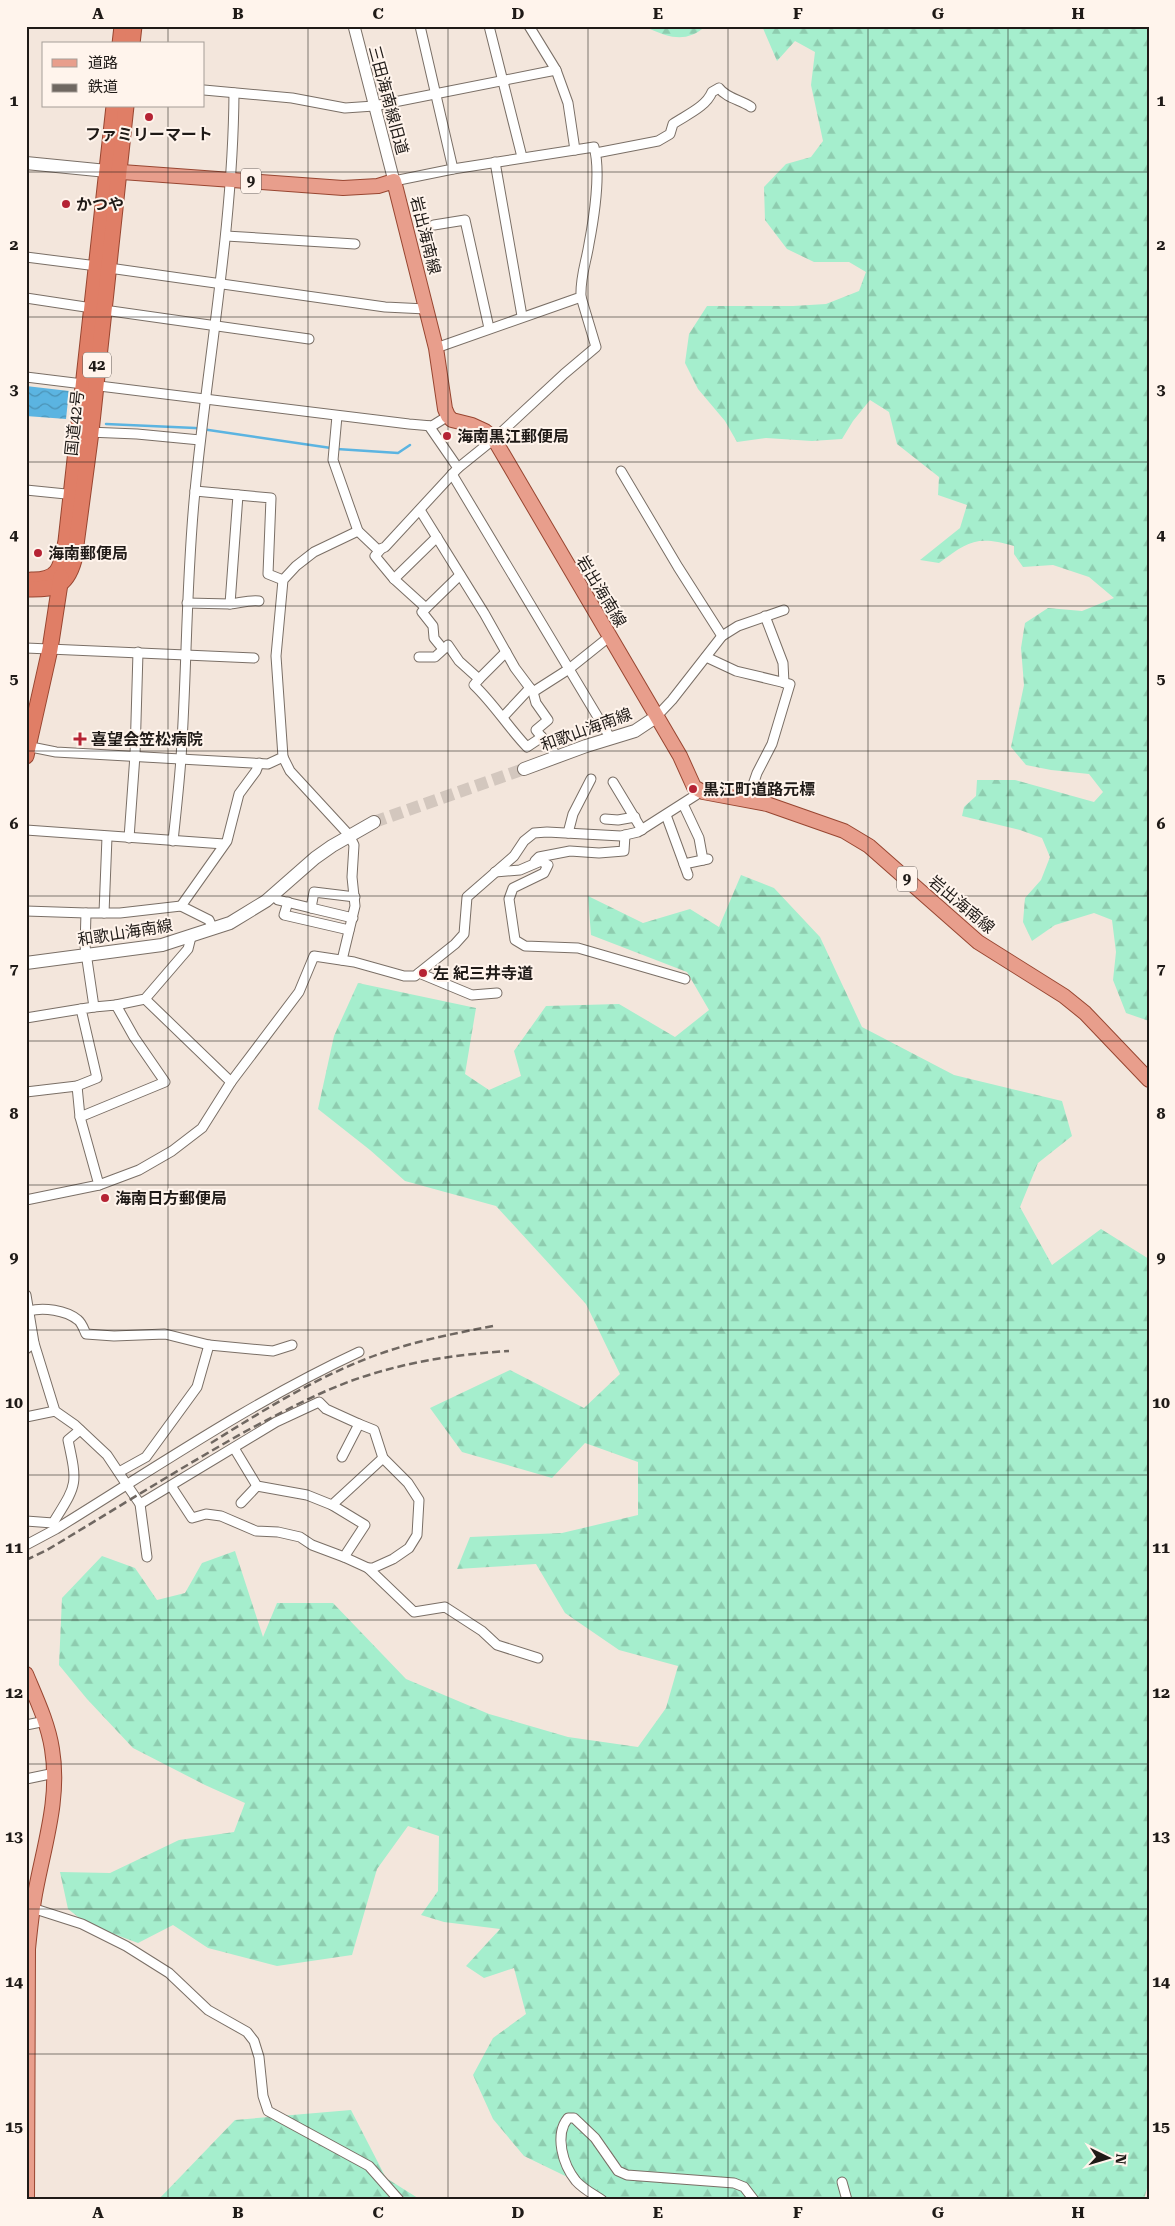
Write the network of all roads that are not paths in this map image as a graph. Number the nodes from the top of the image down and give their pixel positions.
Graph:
1 (122, 26) edge
2 (134, 26) edge
3 (354, 26) edge
4 (420, 26) edge
5 (489, 26) edge
6 (529, 26) edge
7 (120, 42) edge
8 (132, 42) edge
9 (556, 70) junction
10 (503, 82) junction
11 (205, 90) edge
12 (234, 93) junction
13 (436, 95) junction
14 (374, 106) junction
15 (751, 107) dead end
16 (114, 108) edge
17 (126, 108) edge
18 (575, 150) junction
19 (596, 154) junction
20 (522, 158) junction
21 (26, 162) edge
22 (495, 162) junction
23 (453, 169) junction
24 (113, 171) junction
25 (230, 180) junction
26 (394, 182) junction
27 (434, 225) dead end
28 (226, 236) junction
29 (355, 244) dead end
30 (26, 257) edge
31 (103, 267) junction
32 (221, 283) junction
33 (581, 297) junction
34 (26, 298) edge
35 (426, 308) junction
36 (98, 309) junction
37 (522, 316) junction
38 (215, 325) junction
39 (489, 328) junction
40 (309, 339) dead end
41 (436, 348) junction
42 (26, 377) edge
43 (89, 384) junction
44 (205, 400) junction
45 (337, 416) junction
46 (448, 416) junction
47 (429, 426) junction
48 (85, 431) junction
49 (494, 439) junction
50 (200, 440) junction
51 (455, 471) junction
52 (621, 471) dead end
53 (26, 490) edge
54 (195, 491) junction
55 (78, 495) junction
56 (238, 495) junction
57 (420, 510) junction
58 (358, 531) junction
59 (437, 538) junction
60 (381, 549) junction
61 (68, 559) junction
62 (460, 575) junction
63 (394, 579) junction
64 (284, 580) junction
65 (60, 585) junction
66 (28, 586) edge
67 (259, 601) dead end
68 (187, 603) junction
69 (230, 604) junction
70 (426, 608) junction
71 (784, 610) dead end
72 (55, 616) junction
73 (765, 616) junction
74 (722, 636) junction
75 (609, 638) junction
76 (446, 647) junction
77 (26, 648) edge
78 (50, 648) junction
79 (138, 652) junction
80 (506, 652) junction
81 (185, 654) junction
82 (419, 657) dead end
83 (706, 657) junction
84 (254, 658) dead end
85 (570, 670) junction
86 (479, 679) junction
87 (784, 683) junction
88 (531, 690) junction
89 (504, 717) junction
90 (656, 717) junction
91 (542, 737) junction
92 (612, 740) junction
93 (27, 750) edge
94 (135, 756) junction
95 (557, 756) junction
96 (283, 757) junction
97 (181, 758) junction
98 (259, 763) junction
99 (524, 769) tunnel mouth
100 (591, 779) dead end
101 (612, 782) dead end
102 (698, 790) junction
103 (748, 799) junction
104 (683, 804) junction
105 (666, 815) junction
106 (635, 817) junction
107 (605, 819) dead end
108 (374, 822) tunnel mouth
109 (26, 830) edge
110 (642, 830) junction
111 (568, 833) junction
112 (349, 835) junction
113 (625, 835) junction
114 (107, 837) junction
115 (129, 838) junction
116 (173, 841) junction
117 (224, 844) junction
118 (684, 864) junction
119 (531, 865) junction
120 (495, 872) junction
121 (688, 875) dead end
122 (274, 895) junction
123 (355, 898) junction
124 (288, 902) junction
125 (181, 906) junction
126 (311, 908) junction
127 (26, 911) edge
128 (86, 913) junction
129 (104, 913) junction
130 (353, 918) junction
131 (213, 929) junction
132 (349, 930) junction
133 (191, 937) junction
134 (87, 956) junction
135 (342, 960) junction
136 (26, 963) edge
137 (419, 973) junction
138 (685, 979) dead end
139 (497, 993) dead end
140 (145, 999) junction
141 (116, 1005) junction
142 (94, 1007) junction
143 (81, 1010) junction
144 (26, 1018) edge
145 (1149, 1080) edge
146 (231, 1082) junction
147 (77, 1086) junction
148 (26, 1092) edge
149 (80, 1117) junction
150 (100, 1185) junction
151 (26, 1200) edge
152 (26, 1295) edge
153 (29, 1311) junction
154 (34, 1343) junction
155 (292, 1344) dead end
156 (209, 1345) junction
157 (26, 1349) edge
158 (359, 1352) dead end
159 (55, 1411) junction
160 (26, 1417) edge
161 (359, 1424) junction
162 (80, 1430) junction
163 (234, 1448) junction
164 (342, 1457) dead end
165 (383, 1458) junction
166 (119, 1472) junction
167 (127, 1485) junction
168 (171, 1486) junction
169 (257, 1486) junction
170 (241, 1503) dead end
171 (140, 1504) junction
172 (332, 1505) junction
173 (26, 1521) edge
174 (54, 1526) junction
175 (26, 1545) edge
176 (148, 1557) dead end
177 (344, 1557) junction
178 (368, 1568) junction
179 (538, 1658) dead end
180 (26, 1674) edge
181 (46, 1721) junction
182 (26, 1725) edge
183 (55, 1773) junction
184 (26, 1780) edge
185 (29, 1907) edge
186 (26, 2052) edge
187 (842, 2182) dead end
188 (27, 2200) edge
189 (399, 2200) edge
190 (602, 2200) edge
191 (754, 2200) edge
192 (846, 2200) edge

1 - 7 highway
2 - 8 highway
3 - 14 street, 三田海南線旧道
4 - 13 street
5 - 10 street
6 - 9 street
9 - 10 street
9 - 18 street
10 - 13 street
10 - 20 street
11 - 12 street
12 - 14 street
12 - 25 street
13 - 14 street
13 - 23 street
14 - 26 street, 三田海南線旧道
15 - 19 street
16 - 24 highway, 国道42号 / 42
17 - 24 highway, 国道42号 / 42
18 - 19 street
18 - 20 street
19 - 33 street
20 - 22 street
21 - 24 main road
22 - 23 street
22 - 37 street
23 - 26 street
24 - 25 main road, 岩出海南線 / 9
24 - 31 highway, 国道42号 / 42
25 - 26 main road, 岩出海南線 / 9
25 - 28 street
26 - 35 main road, 岩出海南線
27 - 39 street
28 - 29 street
28 - 32 street
30 - 31 street
31 - 32 street
31 - 36 highway, 国道42号 / 42
32 - 35 street
32 - 38 street
33 - 37 street
33 - 49 street
34 - 36 street
35 - 41 main road, 岩出海南線
36 - 38 street
36 - 43 highway, 国道42号 / 42
37 - 39 street
38 - 40 street
38 - 44 street
39 - 41 street
41 - 46 main road, 岩出海南線
42 - 43 street
43 - 44 street
43 - 48 highway, 国道42号 / 42
44 - 45 street
44 - 50 street
45 - 47 street
45 - 58 street
46 - 47 street
46 - 49 main road, 岩出海南線
47 - 51 street
48 - 50 street
48 - 55 highway, 国道42号 / 42
49 - 51 street
49 - 75 main road, 岩出海南線
50 - 54 street
51 - 57 street
51 - 85 street
52 - 74 street
53 - 55 street
54 - 56 street
54 - 68 street
55 - 61 highway, 国道42号 / 42
56 - 64 street
56 - 69 street
57 - 59 street
57 - 60 street
58 - 60 street
58 - 64 street
59 - 62 street
59 - 63 street
60 - 63 street
61 - 65 highway
61 - 66 highway, 国道42号 / 42
61 - 72 highway
62 - 70 street
62 - 80 street
63 - 70 street
64 - 96 street
65 - 66 highway
65 - 72 highway
66 - 72 highway
67 - 69 street
68 - 69 street
68 - 81 street
70 - 76 street
71 - 73 street
72 - 78 highway
73 - 74 street
73 - 87 street
74 - 83 street
75 - 85 street
75 - 90 main road, 岩出海南線
76 - 82 street
76 - 86 street
77 - 78 street
78 - 79 street
78 - 93 highway
79 - 81 street
79 - 94 street
80 - 86 street
80 - 88 street
81 - 84 street
81 - 97 street
83 - 87 street
83 - 90 street
85 - 88 street
85 - 92 street
86 - 89 street
87 - 103 street
88 - 89 street
88 - 91 street
89 - 91 street
90 - 92 main road, 和歌山海南線
90 - 102 main road, 岩出海南線
91 - 95 street
92 - 95 main road, 和歌山海南線
93 - 94 street
94 - 97 street
94 - 115 street
95 - 99 main road, 和歌山海南線
96 - 98 street
96 - 112 street
97 - 98 street
97 - 116 street
98 - 117 street
100 - 111 street
101 - 106 street
102 - 103 main road, 岩出海南線 / 9
102 - 104 street
103 - 145 main road, 岩出海南線 / 9
104 - 105 street
104 - 118 street
105 - 110 street
105 - 118 street
106 - 107 street
106 - 110 street
108 - 112 main road, 和歌山海南線
109 - 114 street
110 - 113 street
111 - 113 street
111 - 120 street
112 - 122 main road, 和歌山海南線
112 - 123 street
113 - 119 street
114 - 115 street
114 - 129 street
115 - 116 street
116 - 117 street
117 - 125 street
118 - 121 street
119 - 120 street
119 - 138 street
120 - 137 street
122 - 124 street
122 - 131 main road, 和歌山海南線
123 - 126 street
123 - 130 street
124 - 126 street
124 - 132 street
125 - 129 street
125 - 131 street
126 - 130 street
127 - 128 street
128 - 129 street
128 - 134 street
130 - 132 street
131 - 133 main road, 和歌山海南線
132 - 135 street
133 - 134 main road, 和歌山海南線
133 - 140 street
134 - 136 main road, 和歌山海南線
134 - 142 street
135 - 137 street
135 - 146 street
137 - 139 street
140 - 141 street
140 - 146 street
141 - 142 street
141 - 149 street
142 - 143 street
143 - 144 street
143 - 147 street
146 - 150 street
147 - 148 street
147 - 149 street
149 - 150 street
150 - 151 street
152 - 153 street
153 - 154 street
153 - 156 street
154 - 157 street
154 - 159 street
155 - 156 street
156 - 166 street
158 - 167 street
159 - 160 street
159 - 162 street
161 - 163 street
161 - 164 street
161 - 165 street
162 - 166 street
162 - 174 street
163 - 168 street
163 - 169 street
165 - 172 street
165 - 178 street
166 - 167 street
167 - 171 street
167 - 174 street
168 - 171 street
168 - 177 street
169 - 170 street
169 - 172 street
171 - 176 street
172 - 177 street
173 - 174 street
174 - 175 street
177 - 178 street
178 - 179 street
180 - 181 main road
181 - 182 street
181 - 183 main road
183 - 184 street
183 - 185 main road
185 - 186 main road
185 - 189 street
186 - 188 main road
187 - 192 street
190 - 191 street

